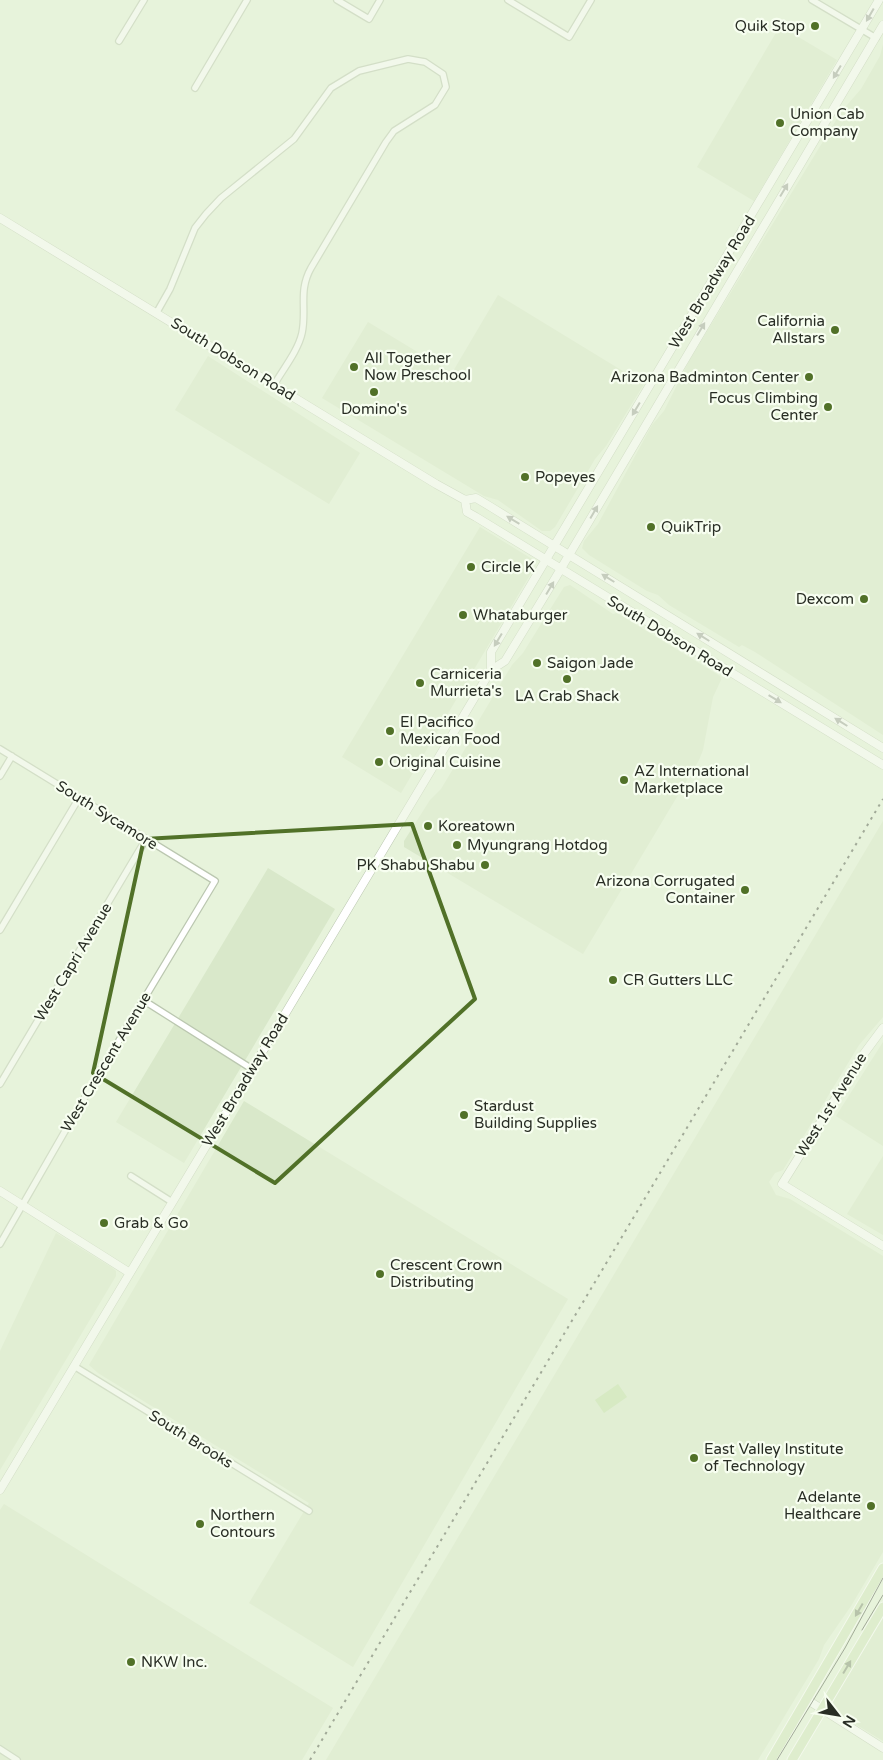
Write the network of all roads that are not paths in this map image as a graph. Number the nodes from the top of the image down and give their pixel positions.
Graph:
1 (144, 0) edge
2 (247, 0) edge
3 (338, 0) edge
4 (380, 0) edge
5 (508, 0) edge
6 (591, 0) edge
7 (812, 0) edge
8 (879, 0) edge
9 (883, 25) edge
10 (862, 30) junction
11 (876, 38) junction
12 (119, 41) dead end
13 (195, 88) dead end
14 (0, 218) edge
15 (157, 312) junction
16 (274, 385) junction
17 (465, 500) junction
18 (554, 545) junction
19 (569, 554) junction
20 (546, 560) junction
21 (561, 569) junction
22 (491, 670) junction
23 (883, 748) edge
24 (0, 749) edge
25 (12, 756) junction
26 (883, 766) edge
27 (0, 776) edge
28 (80, 798) junction
29 (146, 839) junction
30 (215, 881) joint
31 (0, 930) edge
32 (143, 1000) junction
33 (883, 1028) edge
34 (252, 1068) junction
35 (0, 1084) edge
36 (132, 1176) dead end
37 (0, 1191) edge
38 (172, 1202) junction
39 (22, 1205) junction
40 (0, 1244) edge
41 (883, 1246) edge
42 (130, 1272) junction
43 (74, 1366) junction
44 (0, 1490) edge
45 (309, 1511) dead end
46 (883, 1568) edge
47 (883, 1607) edge
48 (809, 1702) junction
49 (822, 1709) junction
50 (883, 1748) edge
51 (0, 1749) edge
52 (17, 1760) edge
53 (771, 1760) edge
54 (792, 1760) edge

1 - 12 street
2 - 13 street
3 - 4 street
5 - 6 street
7 - 10 street
8 -> 10 main road, West Broadway Road
9 - 11 main road, West Broadway Road
10 - 11 street
10 -> 18 main road, West Broadway Road
19 -> 11 main road, West Broadway Road
14 - 15 main road, South Dobson Road
15 - 16 main road, South Dobson Road
15 - 16 street
16 - 17 main road, South Dobson Road
18 -> 17 main road, South Dobson Road
17 - 20 main road, South Dobson Road
18 - 19 main road, South Dobson Road
18 - 20 main road, West Broadway Road
19 - 21 main road, West Broadway Road
23 -> 19 main road, South Dobson Road
20 - 21 main road, South Dobson Road
20 -> 22 main road, West Broadway Road
22 -> 21 main road, West Broadway Road
21 -> 26 main road, South Dobson Road
22 - 34 main road, West Broadway Road
24 - 25 street, South Sycamore
25 - 27 street
25 - 28 street, South Sycamore
28 - 29 street, South Sycamore
28 - 31 street
29 - 30 street, South Sycamore
29 - 35 street, West Capri Avenue
30 - 32 street, West Crescent Avenue
32 - 34 street
32 - 39 street, West Crescent Avenue
33 - 41 main road, West 1st Avenue
34 - 38 main road, West Broadway Road
36 - 38 street
37 - 39 main road
38 - 42 main road, West Broadway Road
39 - 40 street, West Crescent Avenue
39 - 42 main road
42 - 43 main road, West Broadway Road
43 - 44 main road, West Broadway Road
43 - 45 street, South Brooks
46 -> 48 main road
49 -> 47 main road
48 - 49 main road
48 - 53 main road
49 - 50 main road
49 - 54 main road
51 - 52 street

